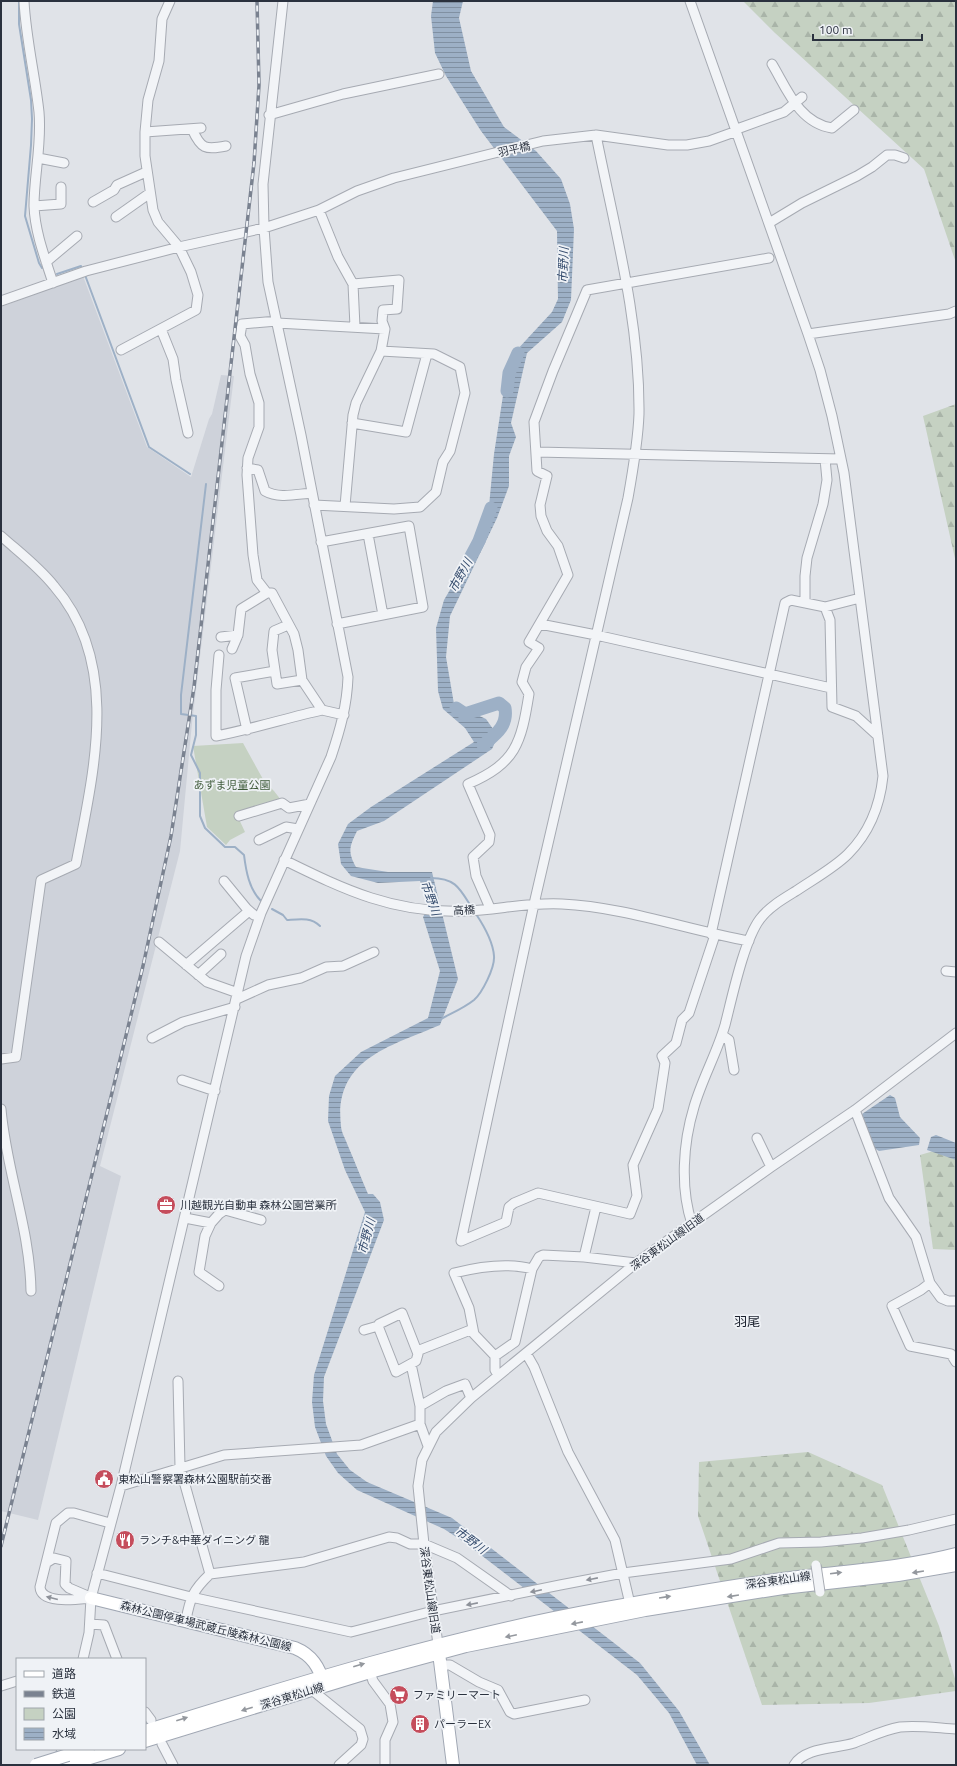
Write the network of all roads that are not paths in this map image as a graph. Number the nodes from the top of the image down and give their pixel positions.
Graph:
1 (24, 1) edge
2 (170, 1) edge
3 (283, 1) edge
4 (690, 1) edge
5 (772, 64) dead end
6 (439, 74) dead end
7 (799, 100) junction
8 (854, 110) dead end
9 (269, 115) junction
10 (737, 130) junction
11 (144, 132) junction
12 (596, 135) junction
13 (226, 146) dead end
14 (38, 158) junction
15 (904, 158) dead end
16 (64, 163) dead end
17 (146, 172) junction
18 (61, 187) dead end
19 (150, 194) junction
20 (93, 202) dead end
21 (34, 206) junction
22 (319, 210) junction
23 (116, 217) dead end
24 (769, 224) junction
25 (264, 228) junction
26 (77, 236) dead end
27 (179, 247) junction
28 (769, 258) dead end
29 (46, 262) junction
30 (52, 282) junction
31 (626, 283) junction
32 (353, 284) junction
33 (1, 301) edge
34 (956, 311) edge
35 (277, 322) junction
36 (355, 327) junction
37 (161, 329) junction
38 (385, 329) junction
39 (808, 334) junction
40 (121, 350) dead end
41 (381, 351) junction
42 (427, 354) junction
43 (352, 423) junction
44 (188, 433) dead end
45 (537, 452) junction
46 (636, 454) junction
47 (825, 459) junction
48 (841, 459) junction
49 (247, 468) junction
50 (312, 493) junction
51 (314, 505) junction
52 (344, 506) junction
53 (368, 534) junction
54 (1, 536) edge
55 (322, 542) junction
56 (266, 593) junction
57 (860, 598) junction
58 (805, 603) junction
59 (825, 607) junction
60 (382, 615) junction
61 (337, 624) junction
62 (540, 624) junction
63 (288, 625) junction
64 (238, 635) junction
65 (596, 635) junction
66 (221, 637) dead end
67 (232, 649) dead end
68 (220, 655) dead end
69 (275, 671) junction
70 (769, 674) junction
71 (302, 680) junction
72 (831, 688) junction
73 (322, 710) junction
74 (344, 715) junction
75 (247, 730) junction
76 (878, 736) junction
77 (310, 804) junction
78 (239, 816) dead end
79 (298, 829) junction
80 (259, 840) dead end
81 (284, 860) junction
82 (224, 881) dead end
83 (534, 904) junction
84 (490, 908) junction
85 (249, 911) junction
86 (259, 918) junction
87 (713, 934) junction
88 (749, 941) junction
89 (159, 942) dead end
90 (374, 952) dead end
91 (221, 954) dead end
92 (186, 965) junction
93 (946, 971) dead end
94 (956, 972) edge
95 (198, 975) junction
96 (237, 1000) junction
97 (956, 1033) edge
98 (722, 1035) junction
99 (152, 1038) dead end
100 (1, 1059) edge
101 (734, 1070) dead end
102 (182, 1080) dead end
103 (215, 1091) junction
104 (1, 1109) edge
105 (855, 1110) junction
106 (758, 1138) dead end
107 (771, 1166) junction
108 (596, 1207) junction
109 (185, 1218) junction
110 (261, 1220) dead end
111 (211, 1223) junction
112 (692, 1224) junction
113 (584, 1257) junction
114 (636, 1263) junction
115 (532, 1268) junction
116 (930, 1283) junction
117 (219, 1286) dead end
118 (31, 1291) dead end
119 (956, 1301) edge
120 (378, 1326) junction
121 (473, 1329) junction
122 (364, 1330) dead end
123 (515, 1342) junction
124 (417, 1351) junction
125 (525, 1354) junction
126 (495, 1356) junction
127 (956, 1362) edge
128 (411, 1364) junction
129 (498, 1375) junction
130 (178, 1381) dead end
131 (471, 1398) junction
132 (420, 1406) junction
133 (420, 1424) junction
134 (428, 1446) junction
135 (180, 1467) junction
136 (121, 1486) junction
137 (956, 1519) edge
138 (110, 1523) junction
139 (423, 1540) junction
140 (956, 1554) edge
141 (50, 1557) junction
142 (816, 1565) dead end
143 (956, 1565) edge
144 (97, 1573) junction
145 (623, 1573) junction
146 (210, 1574) junction
147 (820, 1592) dead end
148 (511, 1596) junction
149 (191, 1597) junction
150 (91, 1598) junction
151 (630, 1604) junction
152 (433, 1611) junction
153 (602, 1614) junction
154 (186, 1620) junction
155 (90, 1624) junction
156 (438, 1648) junction
157 (81, 1658) edge
158 (117, 1658) edge
159 (440, 1665) junction
160 (370, 1672) junction
161 (16, 1681) edge
162 (323, 1681) junction
163 (1, 1686) edge
164 (312, 1690) junction
165 (585, 1700) dead end
166 (148, 1726) edge
167 (956, 1729) edge
168 (146, 1741) edge
169 (162, 1744) dead end
170 (85, 1750) edge
171 (111, 1750) edge
172 (66, 1756) edge
173 (36, 1765) edge
174 (58, 1765) edge
175 (172, 1765) edge
176 (339, 1765) edge
177 (385, 1765) edge
178 (453, 1765) edge
179 (794, 1765) edge

1 - 14 street
2 - 11 street
3 - 9 street
4 - 10 street
5 - 7 street
6 - 9 street
7 - 8 street
7 - 10 street, 羽平橋
9 - 25 street
10 - 12 street, 羽平橋
10 - 24 street
11 - 13 street
11 - 17 street
12 - 22 street, 羽平橋
12 - 31 street
14 - 16 street
14 - 21 street
15 - 24 street
17 - 19 street
17 - 20 street
18 - 21 street
19 - 23 street
19 - 27 street
21 - 29 street
22 - 25 street, 羽平橋
22 - 32 street
24 - 39 street
25 - 27 street, 羽平橋
25 - 35 street
26 - 29 street
27 - 30 street, 羽平橋
27 - 37 street
28 - 31 street
29 - 30 street
30 - 33 street, 羽平橋
31 - 45 street
31 - 46 street
32 - 36 street
32 - 38 street
34 - 39 street
35 - 36 street
35 - 49 street
35 - 50 street
36 - 38 street
37 - 40 street
37 - 44 street
38 - 41 street
39 - 48 street
41 - 42 street
41 - 43 street
42 - 43 street
42 - 52 street
43 - 52 street
45 - 46 street
45 - 62 street
46 - 47 street
46 - 65 street
47 - 48 street
47 - 58 street
48 - 57 street
49 - 50 street
49 - 56 street
50 - 51 street
51 - 52 street
51 - 55 street
53 - 55 street
53 - 60 street
53 - 60 street
54 - 100 street
55 - 61 street
56 - 63 street
56 - 64 street
57 - 59 street
57 - 76 street
58 - 59 street
58 - 70 street
59 - 72 street
60 - 61 street
61 - 74 street
62 - 65 street
62 - 84 street
63 - 69 street
63 - 71 street
64 - 66 street
64 - 67 street
65 - 70 street
65 - 83 street
68 - 75 street
69 - 71 street
69 - 75 street
70 - 72 street
70 - 87 street
71 - 73 street
72 - 76 street
73 - 74 street
73 - 75 street
74 - 77 street
76 - 88 street
77 - 78 street
77 - 79 street
79 - 80 street
79 - 81 street
81 - 84 street, 高橋
81 - 86 street
82 - 85 street
83 - 84 street, 高橋
83 - 87 street, 高橋
83 - 108 street
85 - 86 street
85 - 92 street
86 - 96 street
87 - 88 street, 高橋
87 - 108 street
88 - 98 street
89 - 92 street
90 - 96 street
91 - 95 street
92 - 95 street
93 - 94 street
95 - 96 street
96 - 99 street
96 - 103 street
97 - 105 street, 深谷東松山線旧道
98 - 101 street
98 - 112 street
102 - 103 street
103 - 109 street
104 - 118 street
105 - 107 street, 深谷東松山線旧道
105 - 116 street
106 - 107 street
107 - 112 street, 深谷東松山線旧道
108 - 113 street
109 - 111 street
109 - 136 street
110 - 111 street
111 - 117 street
112 - 114 street, 深谷東松山線旧道
113 - 114 street
113 - 115 street
114 - 125 street, 深谷東松山線旧道
115 - 121 street
115 - 123 street
116 - 119 street
116 - 127 street
120 - 122 street
120 - 124 street
120 - 128 street
121 - 124 street
121 - 126 street
123 - 125 street
123 - 126 street
124 - 128 street
125 - 129 street, 深谷東松山線旧道
125 - 145 street
126 - 129 street
128 - 132 street
129 - 131 street, 深谷東松山線旧道
130 - 135 street
131 - 132 street
131 - 134 street, 深谷東松山線旧道
132 - 133 street
133 - 134 street
133 - 135 street
134 - 139 street, 深谷東松山線旧道
135 - 136 street
135 - 146 street
136 - 138 street
137 - 145 street
138 - 141 street
138 - 144 street
139 - 146 street
139 - 148 street
139 - 152 street, 深谷東松山線旧道
151 -> 140 main road, 深谷東松山線
141 - 150 street
150 -> 141 street
142 - 147 street, bridge
143 -> 153 main road, 深谷東松山線
144 - 149 street
144 - 150 street
145 -> 148 street
145 - 151 street
146 - 149 street
148 -> 152 street
149 - 152 street
149 - 154 street
150 - 154 main road, 森林公園停車場武蔵丘陵森林公園線
150 - 155 street
151 - 153 main road, 深谷東松山線
152 - 156 street, 深谷東松山線旧道
153 - 156 main road, 深谷東松山線
154 - 162 main road, 森林公園停車場武蔵丘陵森林公園線
155 - 157 street
155 - 158 street
156 - 159 main road
156 - 160 main road, 深谷東松山線
162 -> 156 main road, 深谷東松山線
159 - 165 street
159 - 178 main road
160 - 162 main road, 深谷東松山線
160 - 177 street
161 - 163 street
162 - 164 main road, 深谷東松山線
166 -> 162 main road, 深谷東松山線
164 -> 168 main road, 深谷東松山線
164 - 176 street
167 - 179 street
169 - 175 street
170 - 172 main road
171 - 172 main road
172 - 173 main road, bridge
172 - 174 street

